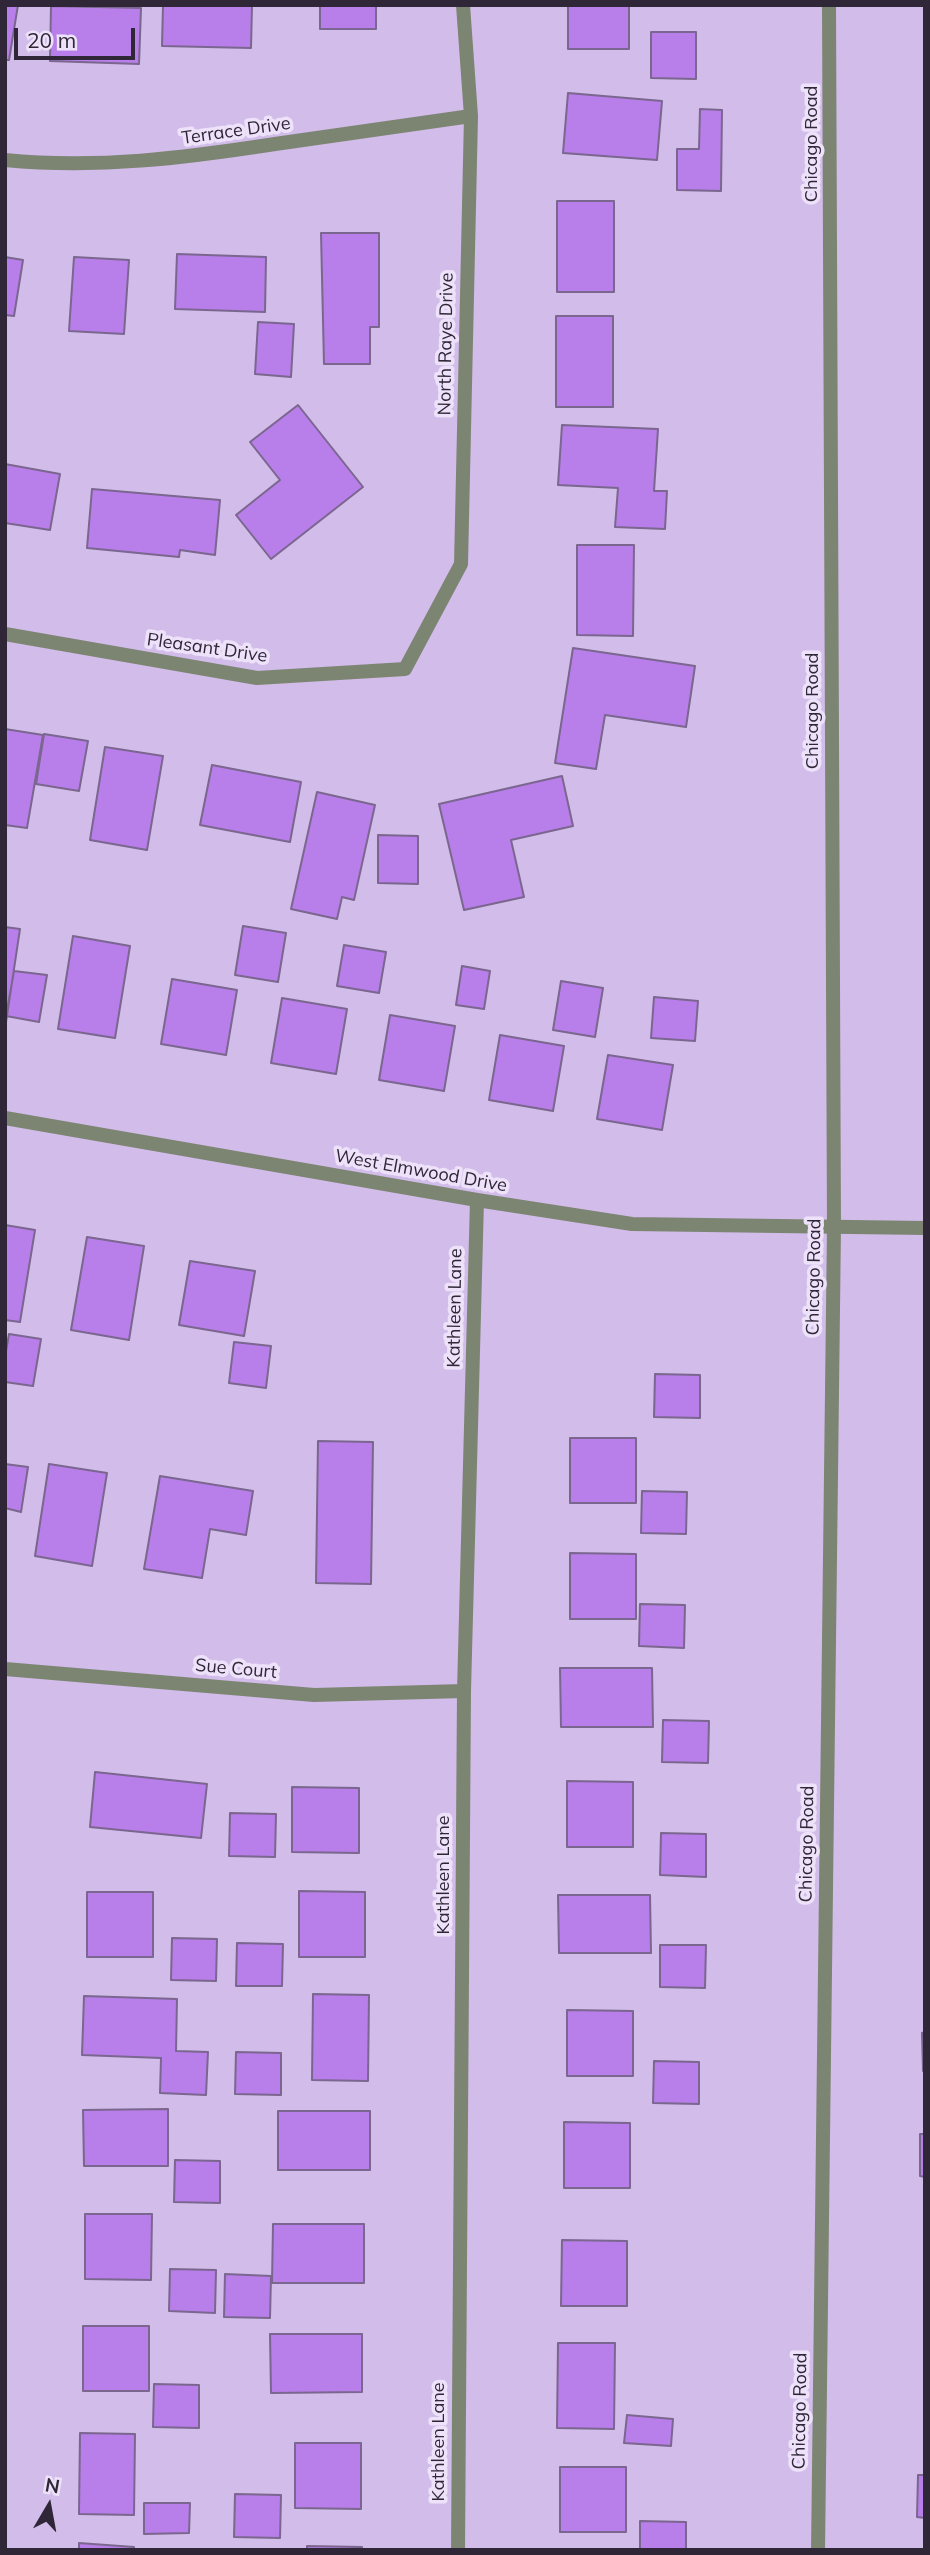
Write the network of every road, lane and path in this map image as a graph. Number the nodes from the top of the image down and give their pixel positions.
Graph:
1 (463, 5) edge
2 (829, 5) edge
3 (471, 116) junction
4 (5, 160) edge
5 (5, 634) edge
6 (405, 669) joint
7 (5, 1118) edge
8 (477, 1200) junction
9 (834, 1226) junction
10 (925, 1228) edge
11 (5, 1669) edge
12 (464, 1690) junction
13 (458, 2550) edge
14 (818, 2550) edge

1 - 3 street, North Raye Drive
2 - 9 street, Chicago Road
3 - 4 street, Terrace Drive
3 - 6 street, North Raye Drive
5 - 6 street, Pleasant Drive
7 - 8 street, West Elmwood Drive
8 - 9 street, West Elmwood Drive
8 - 12 street, Kathleen Lane
9 - 10 street, West Elmwood Drive
9 - 14 street, Chicago Road
11 - 12 street, Sue Court
12 - 13 street, Kathleen Lane

